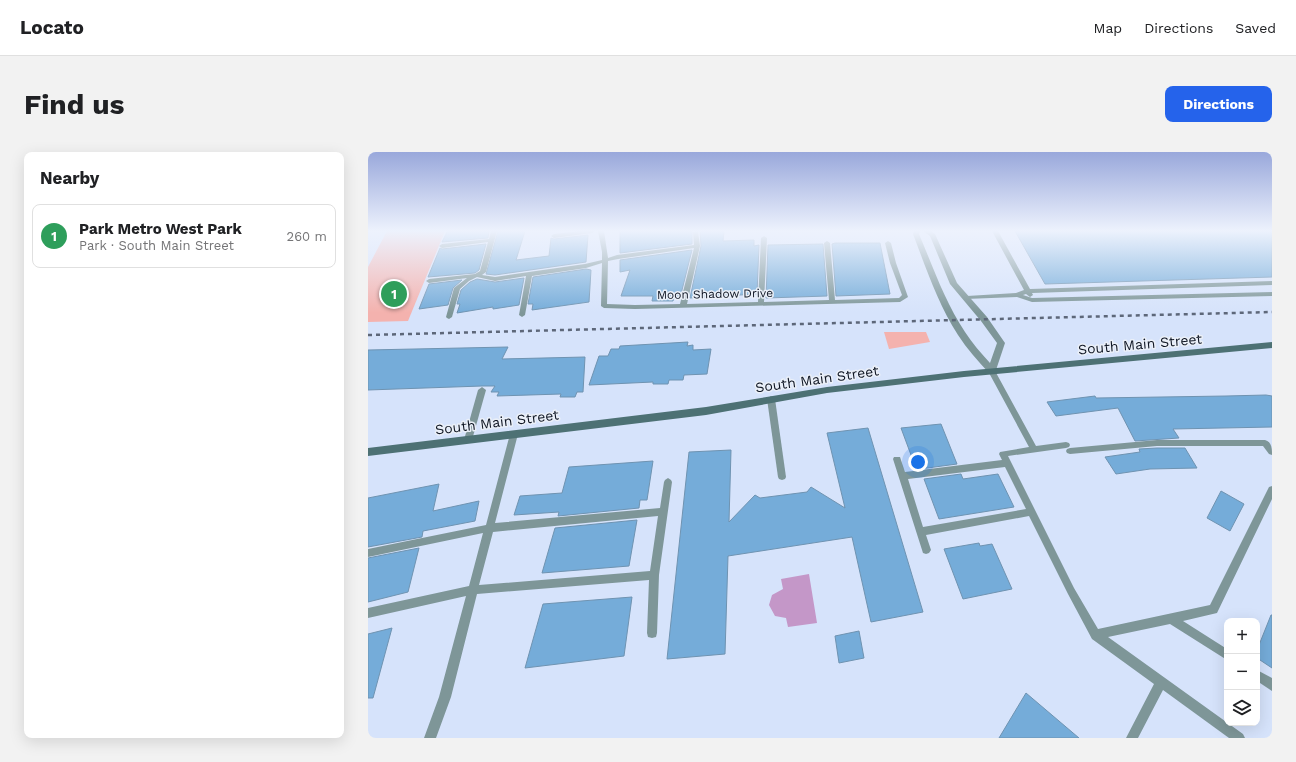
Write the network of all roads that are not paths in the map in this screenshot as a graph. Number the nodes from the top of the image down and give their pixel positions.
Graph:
1 (487, 258) edge
2 (613, 258) edge
3 (694, 258) edge
4 (763, 258) edge
5 (828, 258) edge
6 (892, 258) edge
7 (926, 258) edge
8 (943, 258) edge
9 (1010, 258) edge
10 (604, 261) junction
11 (529, 274) junction
12 (477, 276) junction
13 (429, 281) dead end
14 (1272, 284) edge
15 (1028, 291) junction
16 (1272, 294) edge
17 (1017, 295) junction
18 (967, 298) junction
19 (1032, 300) junction
20 (832, 302) junction
21 (761, 304) junction
22 (683, 306) junction
23 (522, 314) dead end
24 (448, 317) dead end
25 (1272, 346) edge
26 (992, 371) junction
27 (482, 390) dead end
28 (771, 399) junction
29 (514, 434) junction
30 (468, 440) junction
31 (1033, 448) junction
32 (368, 452) edge
33 (1272, 452) edge
34 (897, 459) dead end
35 (1007, 463) junction
36 (782, 476) dead end
37 (903, 476) junction
38 (668, 482) dead end
39 (1272, 490) edge
40 (663, 512) junction
41 (1032, 512) junction
42 (489, 528) junction
43 (920, 532) junction
44 (926, 550) dead end
45 (368, 553) edge
46 (654, 575) junction
47 (473, 590) junction
48 (368, 613) edge
49 (1170, 618) junction
50 (652, 633) dead end
51 (1096, 636) junction
52 (1224, 654) edge
53 (1260, 677) edge
54 (1161, 682) junction
55 (1272, 685) edge
56 (430, 738) edge
57 (1132, 738) edge
58 (1239, 738) edge

1 - 12 lane
2 - 10 lane
3 - 22 lane
4 - 21 lane
5 - 20 lane
6 - 20 lane, Moon Shadow Drive
7 - 26 street
8 - 18 street
9 - 15 lane
10 - 11 lane
10 - 22 lane, Moon Shadow Drive
11 - 12 lane
11 - 23 lane
12 - 13 lane
12 - 24 lane
14 - 15 lane
15 - 17 lane
15 - 19 lane
16 - 19 lane
17 - 18 lane
17 - 19 lane
18 - 26 street
20 - 21 lane, Moon Shadow Drive
21 - 22 lane, Moon Shadow Drive
25 - 26 main road, South Main Street
26 - 28 main road, South Main Street
26 - 31 lane
27 - 30 lane
28 - 29 main road, South Main Street
28 - 36 lane
29 - 30 main road, South Main Street
29 - 42 lane
30 - 32 main road, South Main Street
31 - 33 lane
31 - 35 lane
34 - 37 lane
35 - 37 lane
35 - 41 lane
37 - 43 lane
38 - 40 lane
39 - 49 lane
40 - 42 lane
40 - 46 lane
41 - 43 lane
41 - 51 lane
42 - 45 lane
42 - 47 lane
43 - 44 lane
46 - 47 lane
46 - 50 lane
47 - 48 lane
47 - 56 lane
49 - 51 lane
49 - 52 lane
51 - 54 lane
53 - 55 lane
54 - 57 lane
54 - 58 lane

